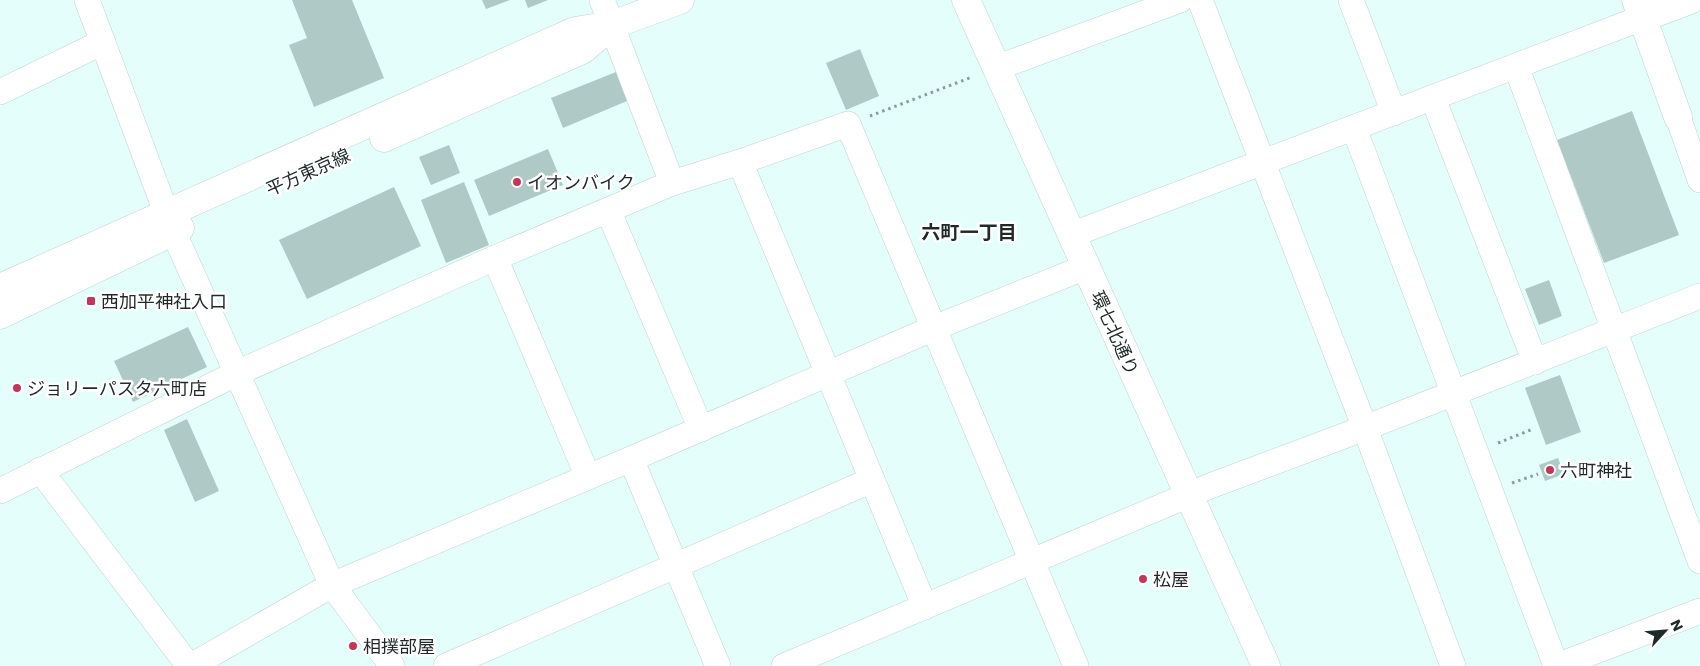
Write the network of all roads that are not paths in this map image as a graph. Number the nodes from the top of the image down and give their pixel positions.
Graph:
1 (87, 0) edge
2 (602, 0) edge
3 (680, 0) edge
4 (966, 0) edge
5 (1180, 0) edge
6 (1200, 0) edge
7 (1351, 0) edge
8 (1690, 0) edge
9 (1639, 9) edge
10 (612, 25) junction
11 (103, 42) junction
12 (1516, 66) junction
13 (996, 68) junction
14 (0, 92) edge
15 (1433, 98) junction
16 (1394, 113) junction
17 (1678, 117) joint
18 (1354, 128) junction
19 (740, 162) junction
20 (1262, 163) junction
21 (1698, 167) edge
22 (672, 183) junction
23 (608, 210) junction
24 (170, 222) junction
25 (1071, 235) junction
26 (495, 258) junction
27 (1086, 267) junction
28 (0, 288) edge
29 (1700, 296) edge
30 (0, 315) edge
31 (934, 328) junction
32 (1614, 330) junction
33 (1535, 362) junction
34 (236, 373) junction
35 (828, 374) junction
36 (1453, 394) junction
37 (1365, 428) junction
38 (700, 429) junction
39 (630, 459) junction
40 (40, 470) junction
41 (588, 477) junction
42 (872, 480) junction
43 (0, 491) edge
44 (1188, 496) junction
45 (1700, 561) edge
46 (1032, 562) junction
47 (676, 566) junction
48 (332, 585) junction
49 (925, 607) junction
50 (1700, 611) edge
51 (190, 666) edge
52 (392, 666) edge
53 (446, 666) edge
54 (718, 666) edge
55 (784, 666) edge
56 (1076, 666) edge
57 (1266, 666) edge
58 (1454, 666) edge
59 (1556, 666) edge

1 - 11 street
2 - 10 street
3 - 10 main road, 平方東京線
4 - 13 main road, 環七北通り
5 - 13 street
6 - 20 street
7 - 16 street
8 - 9 main road
9 - 12 street
9 - 17 main road
10 - 22 street
10 - 24 main road, 平方東京線
11 - 14 street
11 - 24 street
12 - 15 street
12 - 32 street
13 - 25 main road, 環七北通り
15 - 16 street
15 - 33 street
16 - 18 street
17 - 21 street
18 - 20 street
18 - 36 street
19 - 22 street
19 - 31 street
19 - 35 street
20 - 25 street
20 - 37 street
22 - 23 street
23 - 26 street
23 - 38 street
24 - 28 main road, 平方東京線
24 - 30 main road, 平方東京線
24 - 34 street
25 - 27 main road, 環七北通り
26 - 34 street
26 - 41 street
27 - 31 street
27 - 44 main road, 環七北通り
29 - 32 street
31 - 35 street
31 - 46 street
32 - 33 street
32 - 45 street
33 - 36 street
34 - 40 street
34 - 48 street
35 - 38 street
35 - 42 street
36 - 37 street
36 - 59 street
37 - 44 street
37 - 58 street
38 - 39 street
39 - 41 street
39 - 47 street
40 - 43 street
40 - 51 street
41 - 48 street
42 - 47 street
42 - 49 street
44 - 46 street
44 - 57 main road, 環七北通り
46 - 49 street
46 - 56 street
47 - 53 street
47 - 54 street
48 - 51 street
48 - 52 street
49 - 55 street
50 - 59 street

